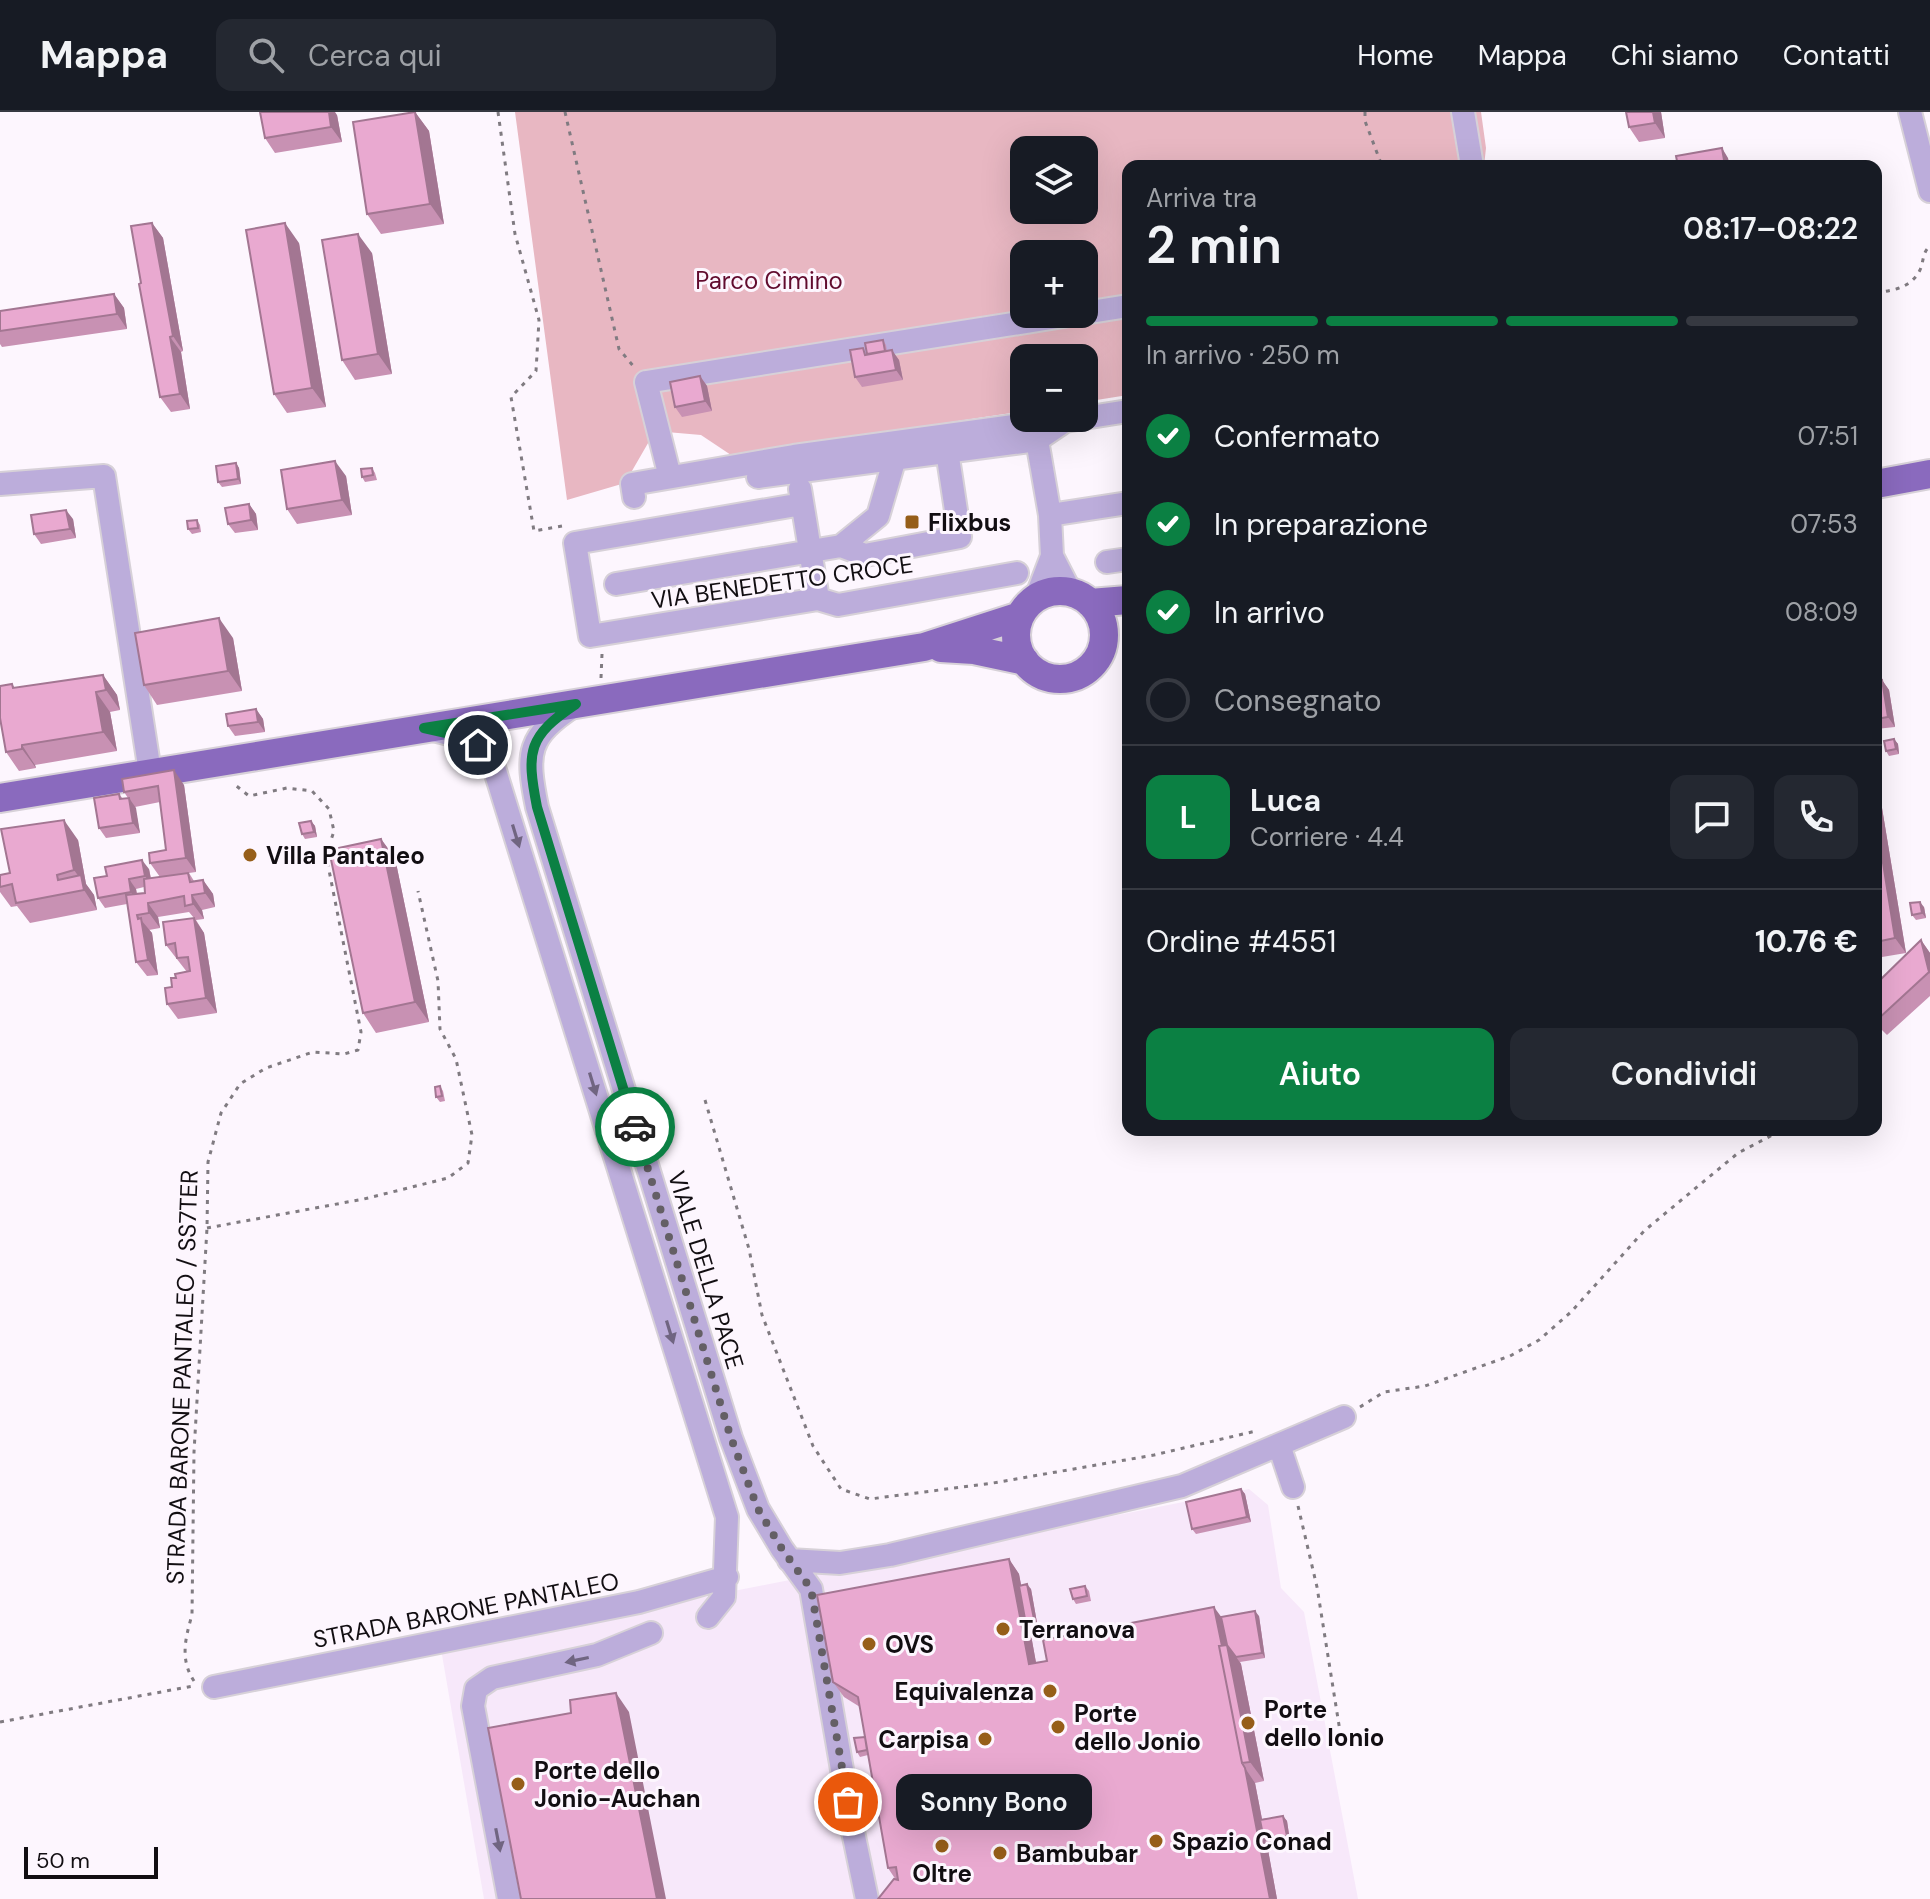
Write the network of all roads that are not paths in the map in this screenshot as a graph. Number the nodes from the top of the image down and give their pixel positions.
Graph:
1 (1463, 112) edge
2 (1910, 112) edge
3 (1471, 160) edge
4 (1930, 191) edge
5 (1122, 307) edge
6 (1098, 311) edge
7 (1010, 324) edge
8 (1122, 412) edge
9 (1037, 440) junction
10 (947, 451) junction
11 (895, 458) junction
12 (797, 473) junction
13 (1930, 474) edge
14 (670, 477) junction
15 (1882, 483) edge
16 (0, 484) edge
17 (634, 497) junction
18 (802, 504) junction
19 (1122, 504) edge
20 (1050, 515) junction
21 (640, 532) junction
22 (841, 546) junction
23 (811, 552) junction
24 (1052, 556) junction
25 (1017, 573) dead end
26 (616, 584) dead end
27 (1080, 598) junction
28 (818, 599) junction
29 (1122, 600) edge
30 (1028, 607) junction
31 (1122, 633) edge
32 (1103, 646) junction
33 (924, 647) junction
34 (1025, 661) junction
35 (588, 702) junction
36 (506, 715) junction
37 (424, 728) junction
38 (492, 761) junction
39 (150, 772) junction
40 (0, 798) edge
41 (1344, 1417) road end
42 (1273, 1437) junction
43 (1293, 1487) road end
44 (789, 1560) junction
45 (727, 1577) junction
46 (708, 1617) dead end
47 (651, 1633) dead end
48 (209, 1686) road end
49 (509, 1899) edge
50 (867, 1899) edge

1 - 3 street
2 - 4 street
5 - 6 street
7 - 14 street
8 - 9 street
9 - 10 street
9 - 14 street
9 - 20 street
10 - 11 street
10 - 22 street
11 - 12 street
11 - 22 street
12 - 17 street
12 - 18 street
13 - 15 main road
14 - 17 street
16 - 39 street
17 - 21 street
18 - 21 street
18 - 23 street
19 - 20 street
20 - 24 street
21 - 28 street, VIA BENEDETTO CROCE
22 - 23 street
23 - 26 street
23 - 28 street
24 - 27 street
24 - 30 street
25 - 28 street, VIA BENEDETTO CROCE
27 - 29 main road
27 - 30 main road
27 - 32 main road
30 - 33 main road
30 - 34 main road
31 - 32 main road
32 - 34 main road
33 - 34 main road
33 - 35 main road
35 - 36 main road
35 - 44 street, VIALE DELLA PACE
36 - 37 main road
36 - 38 street
37 - 38 street
37 - 39 main road
38 -> 45 street
39 - 40 main road
41 - 42 street
42 - 43 street
42 - 44 street
44 - 50 street, VIALE DELLA PACE
45 - 46 street
45 - 48 street, STRADA BARONE PANTALEO
47 -> 49 street

